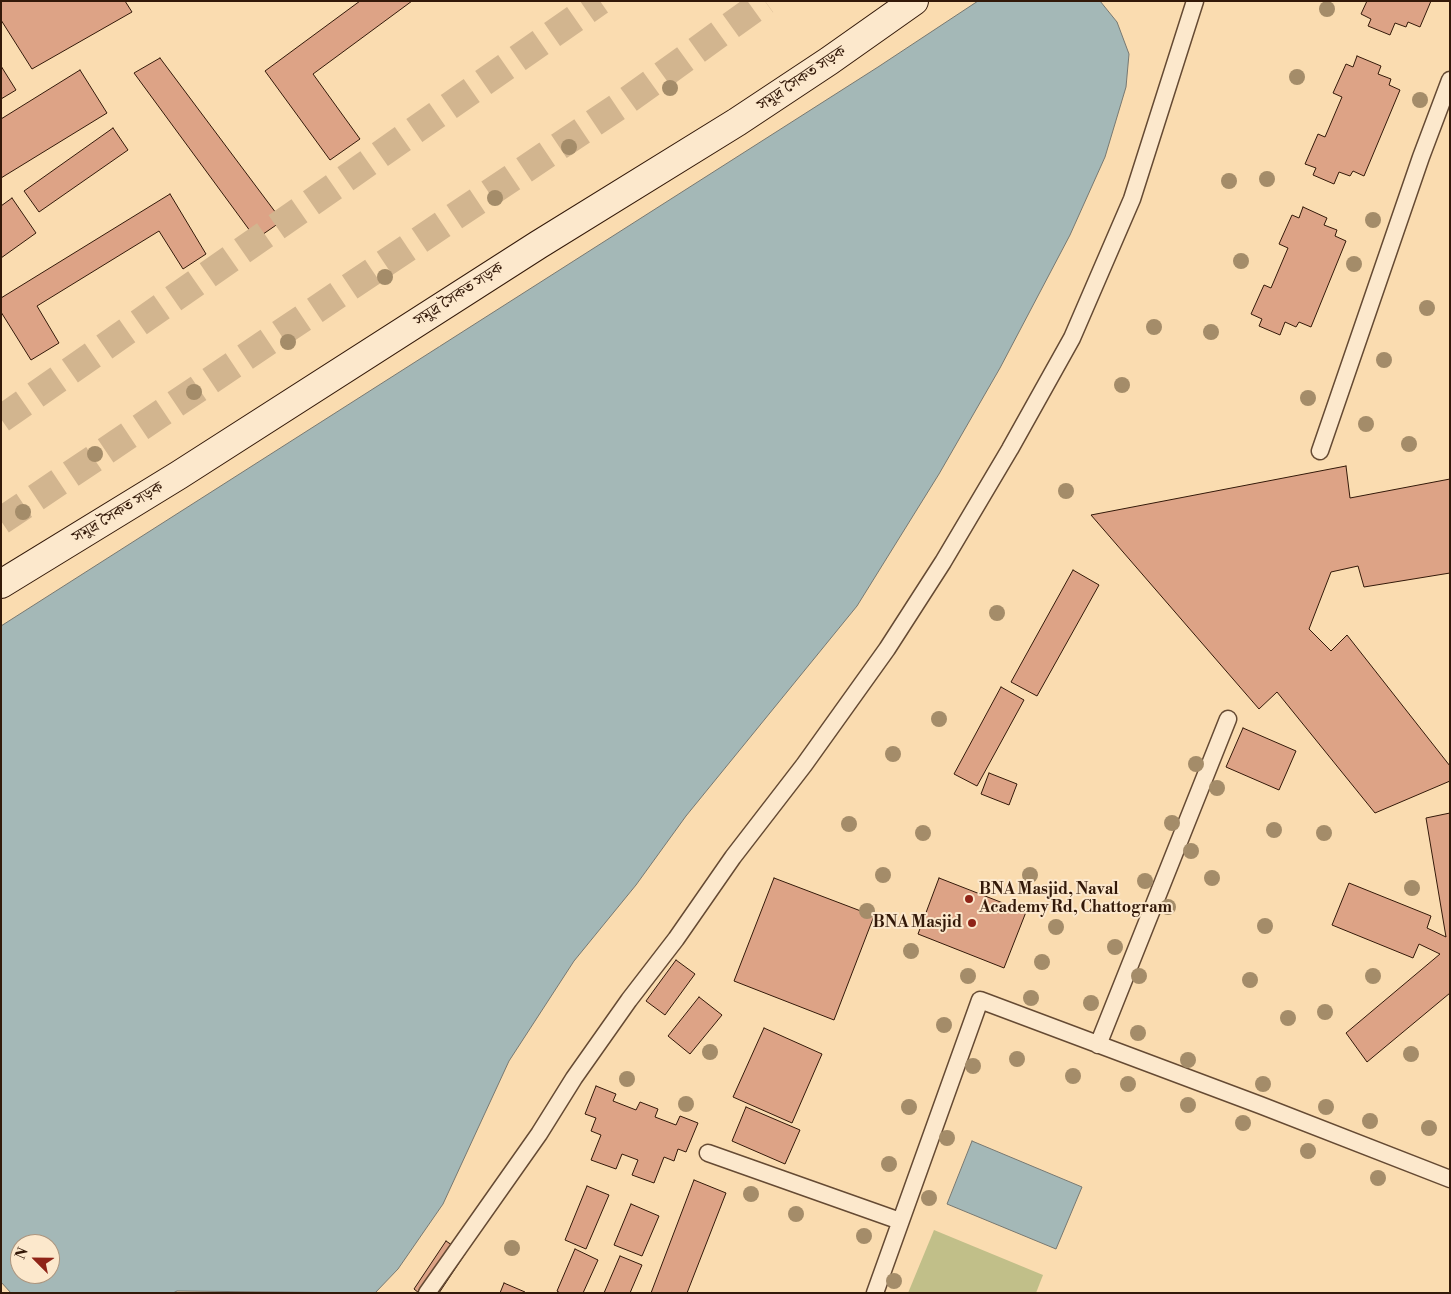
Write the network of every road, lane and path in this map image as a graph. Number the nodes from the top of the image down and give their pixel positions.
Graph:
1 (914, 1) edge
2 (1194, 1) edge
3 (1450, 80) edge
4 (1320, 451) dead end
5 (1, 584) edge
6 (1228, 719) dead end
7 (1098, 1045) junction
8 (708, 1153) dead end
9 (1450, 1179) edge
10 (900, 1220) junction
11 (427, 1293) edge
12 (875, 1293) edge

1 - 5 main road, সমুদ্র সৈকত সড়ক
2 - 11 lane
3 - 4 lane
6 - 7 lane
7 - 9 lane
7 - 10 lane
8 - 10 lane
10 - 12 lane

